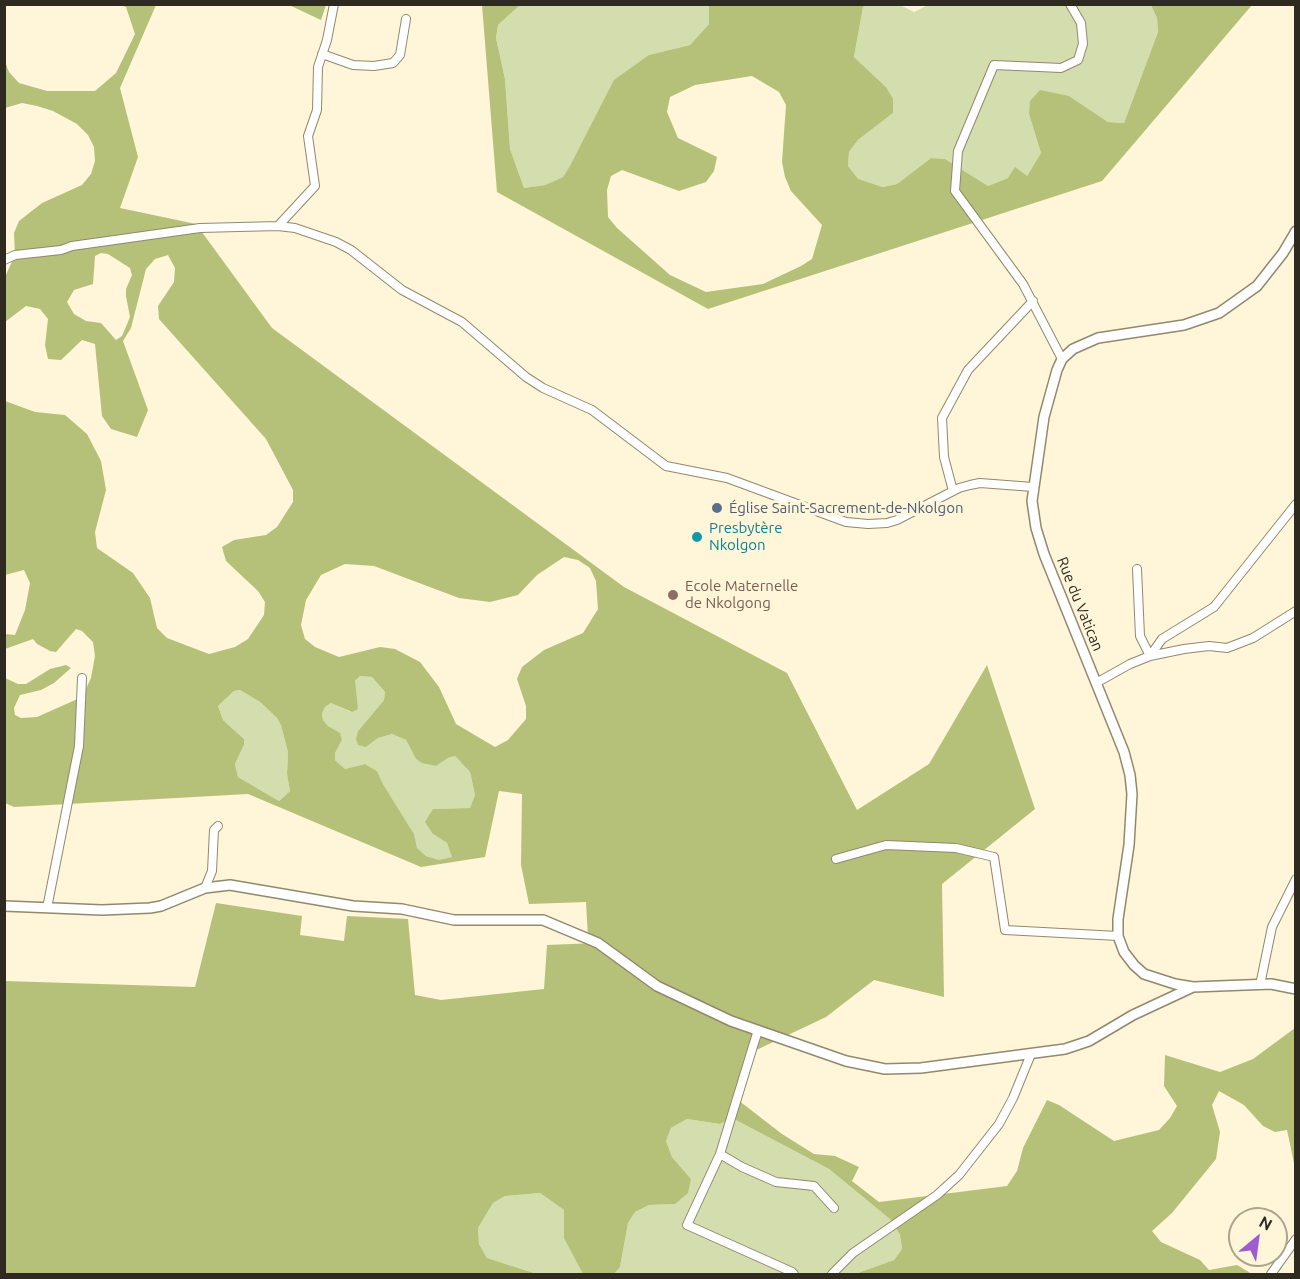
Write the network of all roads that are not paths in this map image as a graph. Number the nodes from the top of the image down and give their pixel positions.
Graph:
1 (334, 4) edge
2 (1070, 4) edge
3 (406, 19) dead end
4 (322, 54) junction
5 (278, 226) junction
6 (1296, 231) edge
7 (4, 260) edge
8 (1032, 301) junction
9 (1062, 359) junction
10 (1033, 487) junction
11 (953, 491) junction
12 (1296, 504) edge
13 (1137, 569) dead end
14 (1296, 611) edge
15 (1150, 656) junction
16 (82, 678) dead end
17 (1096, 683) junction
18 (218, 826) dead end
19 (836, 859) dead end
20 (1296, 879) edge
21 (205, 888) junction
22 (4, 906) edge
23 (47, 908) junction
24 (1118, 936) junction
25 (1260, 985) junction
26 (1193, 987) junction
27 (1296, 989) edge
28 (758, 1030) junction
29 (1031, 1054) junction
30 (720, 1154) junction
31 (834, 1208) dead end
32 (1296, 1239) edge
33 (794, 1275) edge
34 (832, 1275) edge
35 (1271, 1275) edge

1 - 4 street
2 - 8 street
3 - 4 street
4 - 5 street
5 - 7 street
5 - 11 street
6 - 9 street
8 - 9 street
8 - 11 street
9 - 10 street, Rue du Vatican
10 - 11 street
10 - 17 street, Rue du Vatican
12 - 15 street
13 - 15 street
14 - 15 street
15 - 17 street
16 - 23 street
17 - 24 street, Rue du Vatican
18 - 21 street
19 - 24 street
20 - 25 street
21 - 23 street
21 - 28 street
22 - 23 street
24 - 26 street
25 - 26 street
25 - 27 street
26 - 29 street
28 - 29 street
28 - 30 street
29 - 34 street
30 - 31 street
30 - 33 street
32 - 35 street

